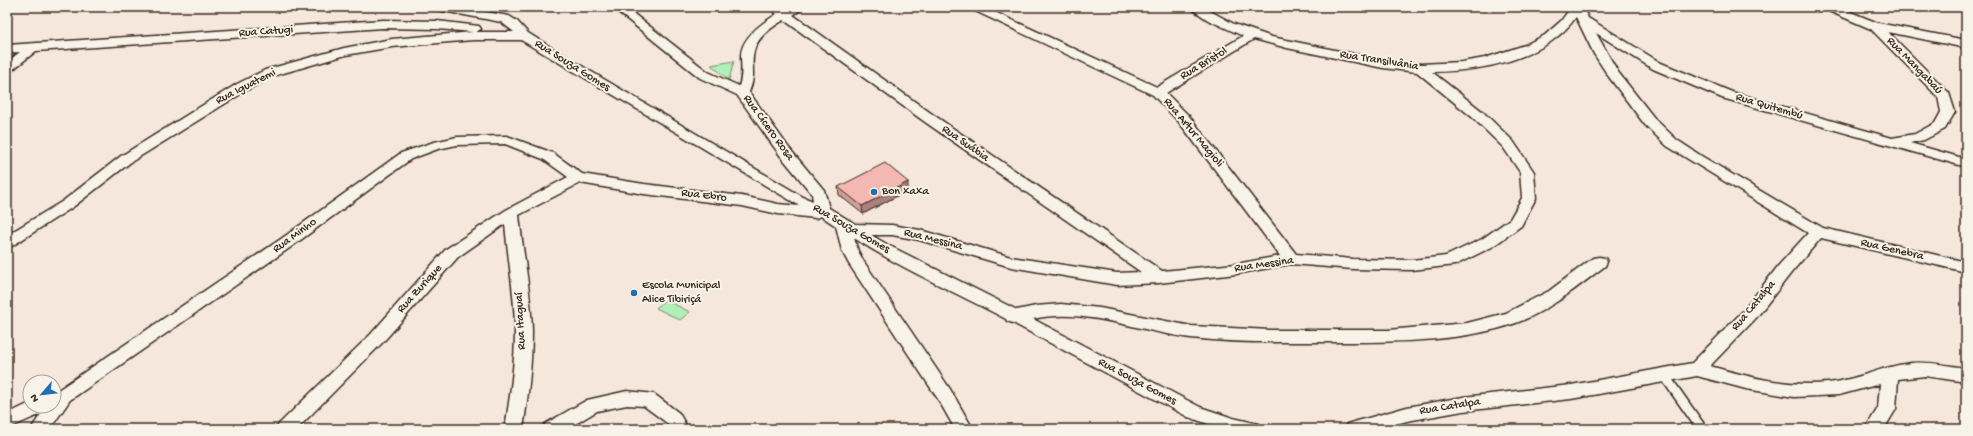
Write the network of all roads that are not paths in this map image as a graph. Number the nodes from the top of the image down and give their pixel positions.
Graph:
1 (438, 7) edge
2 (618, 7) edge
3 (799, 7) edge
4 (975, 7) edge
5 (1195, 7) edge
6 (1577, 7) edge
7 (1828, 7) edge
8 (779, 10) edge
9 (1584, 21) junction
10 (1874, 26) junction
11 (524, 36) junction
12 (1251, 36) junction
13 (1966, 44) edge
14 (32, 48) junction
15 (7, 49) edge
16 (7, 68) edge
17 (1420, 68) junction
18 (742, 92) junction
19 (1158, 92) junction
20 (1888, 142) junction
21 (1966, 164) edge
22 (578, 178) junction
23 (511, 213) junction
24 (837, 219) junction
25 (1818, 232) junction
26 (7, 242) edge
27 (1291, 259) junction
28 (1599, 262) dead end
29 (1966, 266) edge
30 (1159, 277) junction
31 (1013, 317) junction
32 (1697, 369) junction
33 (1890, 374) junction
34 (1664, 375) junction
35 (1966, 375) edge
36 (62, 395) edge
37 (24, 414) edge
38 (49, 414) edge
39 (7, 422) edge
40 (40, 429) edge
41 (285, 429) edge
42 (514, 429) edge
43 (551, 429) edge
44 (679, 429) edge
45 (964, 429) edge
46 (1253, 429) edge
47 (1352, 429) edge
48 (1702, 429) edge
49 (1874, 429) edge

1 - 11 street, Rua Souza Gomes
2 - 18 street, Rua Cícero Rosa
3 - 8 street
4 - 19 street, Rua Artur Magioli
5 - 12 street, Rua Transilvânia
6 - 9 street
6 - 17 street, Rua Transilvânia
7 - 10 street
8 - 18 street
8 - 30 street, Rua Suábia
9 - 20 street, Rua Quitembú
9 - 25 street
10 - 13 street
10 - 20 street, Rua Mangabaú
11 - 14 street, Rua Catugi
11 - 24 street, Rua Souza Gomes
11 - 26 street, Rua Iguatemi
12 - 17 street, Rua Transilvânia
12 - 19 street, Rua Bristol
14 - 15 street, Rua Catugi
14 - 16 street
17 - 27 street, Rua Messina
18 - 24 street, Rua Cícero Rosa
19 - 27 street, Rua Artur Magioli
20 - 21 street, Rua Quitembú
22 - 23 street, Rua Zurique
22 - 24 street, Rua Ebro
22 - 36 street, Rua Minho
23 - 41 street, Rua Zurique
23 - 42 street, Rua Itaguaí
24 - 30 street, Rua Messina
24 - 31 street, Rua Souza Gomes
24 - 45 street
25 - 29 street, Rua Genebra
25 - 32 street, Rua Catalpa
27 - 30 street, Rua Messina
28 - 31 street
31 - 46 street, Rua Souza Gomes
32 - 33 street
32 - 34 street, Rua Catalpa
33 - 35 street
33 - 49 street
34 - 47 street, Rua Catalpa
34 - 48 lane
37 - 39 street
38 - 40 street, Rua Minho
43 - 44 street

